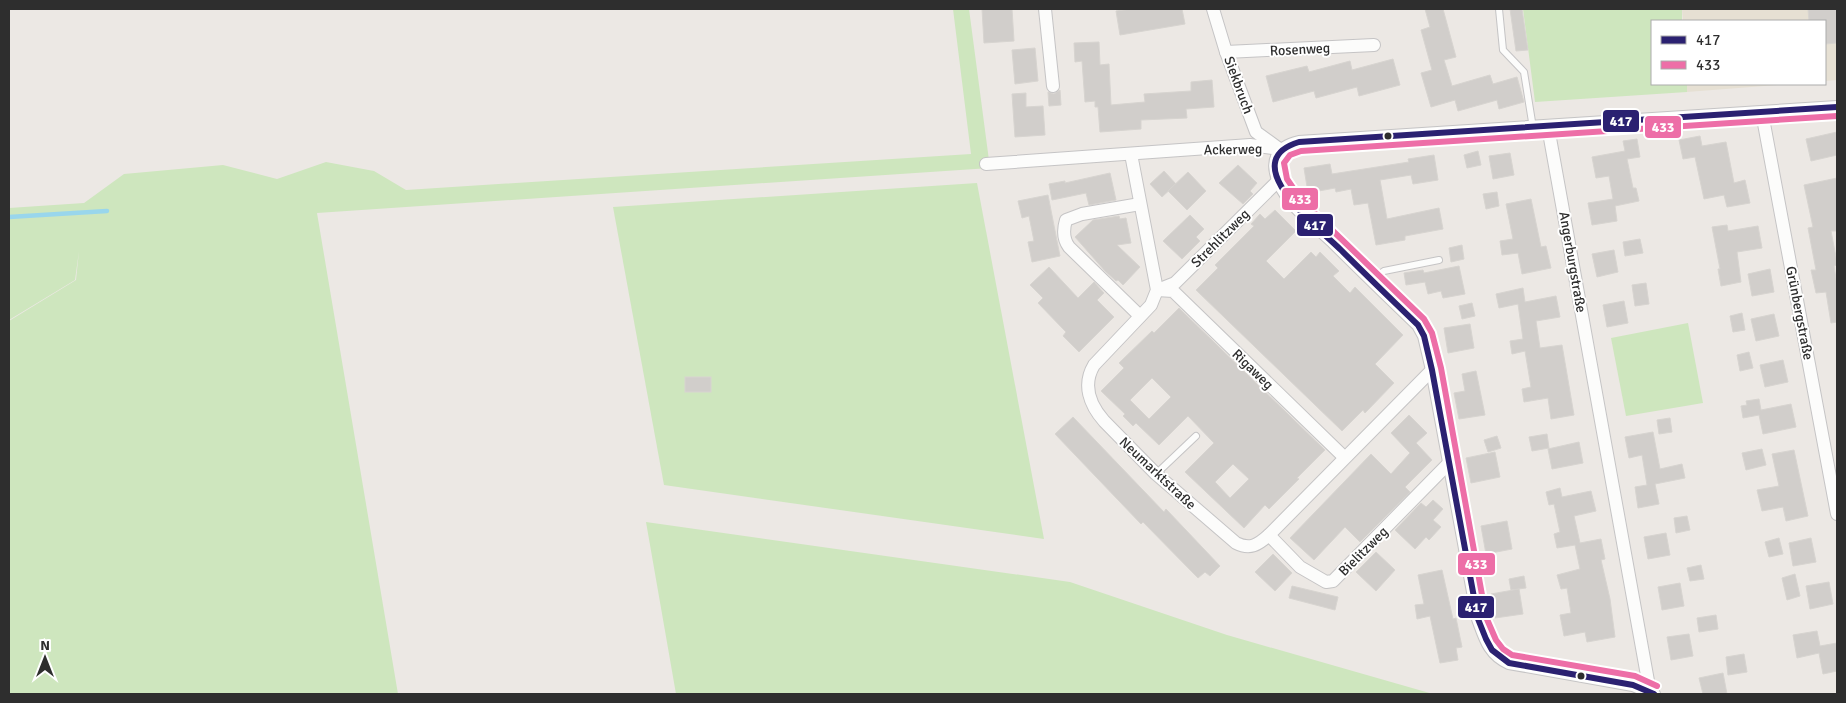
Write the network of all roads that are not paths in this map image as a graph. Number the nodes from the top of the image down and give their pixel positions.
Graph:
1 (1045, 9) edge
2 (1213, 9) edge
3 (1499, 9) edge
4 (1374, 45) dead end
5 (1226, 52) junction
6 (1053, 86) dead end
7 (1837, 107) edge
8 (1762, 113) junction
9 (1548, 127) junction
10 (1533, 128) junction
11 (1281, 150) junction
12 (1131, 154) junction
13 (986, 164) dead end
14 (1279, 180) junction
15 (1140, 204) junction
16 (1439, 260) dead end
17 (1371, 280) junction
18 (1157, 290) junction
19 (1140, 316) junction
20 (1432, 370) junction
21 (1196, 436) dead end
22 (1344, 457) junction
23 (1450, 462) junction
24 (1156, 474) junction
25 (1837, 514) edge
26 (1269, 535) junction
27 (1652, 693) edge

1 - 6 street
2 - 5 street, Siekbruch
3 - 10 lane
4 - 5 street, Rosenweg
5 - 11 street, Siekbruch
7 - 8 street, Ackerweg
8 - 9 street, Ackerweg
8 - 25 street, Grünbergstraße
9 - 10 street, Ackerweg
9 - 27 street, Angerburgstraße
10 - 11 street, Ackerweg
11 - 12 street, Ackerweg
11 - 14 street
12 - 13 street, Ackerweg
12 - 15 street
14 - 17 street
14 - 18 street, Strehlitzweg
15 - 18 street
15 - 19 street
16 - 17 lane
17 - 20 street
18 - 19 street, Neumarktstraße
18 - 22 street, Rigaweg
19 - 24 street, Neumarktstraße
20 - 22 street, Neumarktstraße
20 - 23 street
21 - 24 lane
22 - 26 street, Neumarktstraße
23 - 26 street, Bielitzweg
23 - 27 street
24 - 26 street, Neumarktstraße

